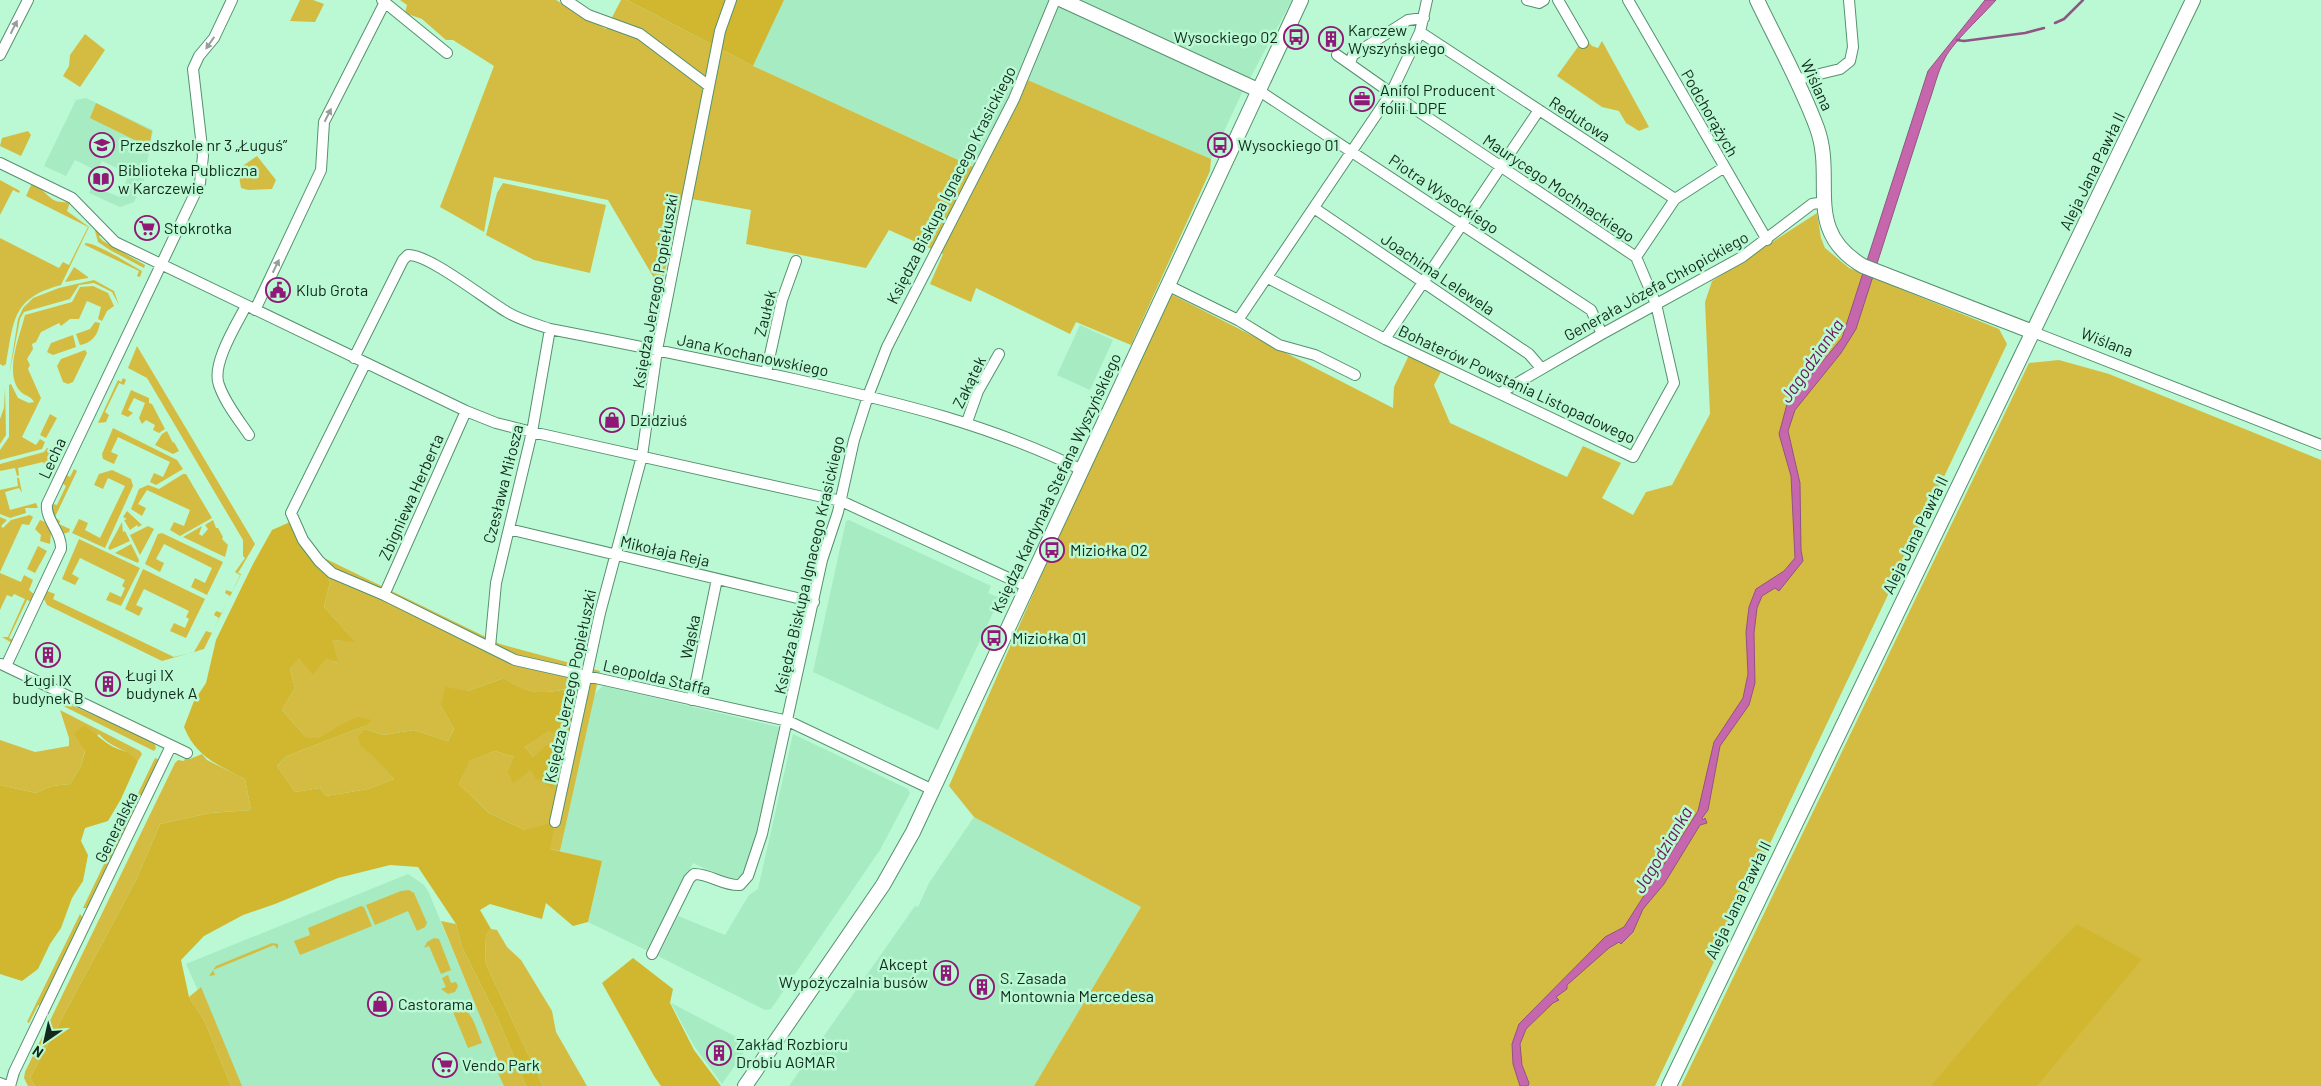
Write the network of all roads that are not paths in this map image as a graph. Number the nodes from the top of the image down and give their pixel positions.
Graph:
1 (28, 0) edge
2 (232, 0) edge
3 (566, 0) edge
4 (731, 0) edge
5 (1055, 0) edge
6 (1062, 0) edge
7 (1301, 0) edge
8 (1427, 0) edge
9 (1527, 0) edge
10 (1544, 0) edge
11 (1558, 0) edge
12 (1628, 0) edge
13 (1757, 0) edge
14 (1849, 0) edge
15 (2193, 0) edge
16 (384, 1) edge
17 (1424, 18) junction
18 (1420, 32) junction
19 (1583, 43) dead end
20 (447, 54) dead end
21 (0, 55) edge
22 (1337, 55) dead end
23 (1350, 63) junction
24 (1795, 80) junction
25 (709, 86) junction
26 (1258, 90) junction
27 (1390, 93) junction
28 (1539, 110) junction
29 (1351, 151) junction
30 (0, 162) edge
31 (1500, 167) junction
32 (1723, 168) junction
33 (1675, 198) junction
34 (1824, 202) junction
35 (1314, 208) junction
36 (1462, 224) junction
37 (1767, 240) junction
38 (1636, 257) junction
39 (796, 261) dead end
40 (161, 265) junction
41 (1268, 278) junction
42 (1423, 281) junction
43 (1167, 285) junction
44 (1656, 304) junction
45 (250, 308) junction
46 (1238, 320) junction
47 (550, 329) junction
48 (2033, 332) junction
49 (1602, 334) junction
50 (1385, 339) junction
51 (657, 350) junction
52 (999, 354) dead end
53 (354, 358) junction
54 (365, 364) junction
55 (1541, 368) junction
56 (766, 373) junction
57 (1355, 375) dead end
58 (1500, 393) junction
59 (868, 396) junction
60 (466, 411) junction
61 (966, 422) junction
62 (532, 432) junction
63 (249, 436) dead end
64 (2321, 445) edge
65 (642, 456) junction
66 (1082, 470) junction
67 (841, 501) junction
68 (509, 529) junction
69 (616, 555) junction
70 (718, 579) junction
71 (1028, 587) junction
72 (384, 595) junction
73 (814, 602) junction
74 (490, 647) junction
75 (3, 664) edge
76 (586, 676) junction
77 (692, 700) junction
78 (788, 721) junction
79 (171, 746) junction
80 (187, 753) dead end
81 (934, 790) junction
82 (555, 822) dead end
83 (652, 954) dead end
84 (0, 1082) edge
85 (8, 1086) edge
86 (745, 1086) edge
87 (1669, 1086) edge

21 -> 1 street
2 -> 40 street, Lecha
3 - 25 street
4 - 25 street, Księdza Jerzego Popiełuszki
5 - 59 street, Księdza Biskupa Ignacego Krasickiego
6 - 26 street
7 - 26 street, Księdza Kardynała Stefana Wyszyńskiego
8 - 17 street
9 - 10 street
11 - 19 street
12 - 32 street, Podchorążych
13 - 24 street, Wiślana
14 - 24 street
15 - 48 street, Aleja Jana Pawła II
16 - 20 street
45 -> 16 street
17 - 18 street
17 - 23 street
18 - 27 street
18 - 28 street, Redutowa
22 - 23 street, Maurycego Mochnackiego
23 - 27 street, Maurycego Mochnackiego
24 - 34 street, Wiślana
25 - 51 street, Księdza Jerzego Popiełuszki
26 - 29 street, Piotra Wysockiego
26 - 43 street, Księdza Kardynała Stefana Wyszyńskiego
27 - 29 street
27 - 31 street, Maurycego Mochnackiego
28 - 31 street
28 - 33 street, Redutowa
29 - 35 street
29 - 36 street, Piotra Wysockiego
30 - 40 street
31 - 36 street
31 - 38 street, Maurycego Mochnackiego
32 - 33 street
32 - 37 street, Podchorążych
33 - 38 street
34 - 37 street, Generała Józefa Chłopickiego
34 - 48 street, Wiślana
35 - 41 street
35 - 42 street, Joachima Lelewela
36 - 42 street
36 - 49 street, Piotra Wysockiego
37 - 44 street, Generała Józefa Chłopickiego
38 - 44 street, Maurycego Mochnackiego
39 - 56 street, Zaułek
40 - 45 street
40 - 75 street, Lecha
41 - 46 street
41 - 50 street, Bohaterów Powstania Listopadowego
42 - 50 street
42 - 55 street, Joachima Lelewela
43 - 46 street
43 - 66 street, Księdza Kardynała Stefana Wyszyńskiego
44 - 49 street, Generała Józefa Chłopickiego
44 - 58 street, Bohaterów Powstania Listopadowego
45 - 53 street
45 - 63 street
46 - 57 street
47 - 51 street, Jana Kochanowskiego
47 - 53 street, Jana Kochanowskiego
47 - 62 street, Czesława Miłosza
48 - 64 street, Wiślana
48 - 87 street, Aleja Jana Pawła II
49 - 55 street, Generała Józefa Chłopickiego
50 - 58 street, Bohaterów Powstania Listopadowego
51 - 56 street, Jana Kochanowskiego
51 - 65 street, Księdza Jerzego Popiełuszki
52 - 61 street, Zakątek
53 - 54 street
54 - 60 street
54 - 72 street, Leopolda Staffa
55 - 58 street, Generała Józefa Chłopickiego
56 - 59 street, Jana Kochanowskiego
59 - 61 street, Jana Kochanowskiego
59 - 67 street, Księdza Biskupa Ignacego Krasickiego
60 - 62 street
60 - 72 street, Zbigniewa Herberta
61 - 66 street, Jana Kochanowskiego
62 - 65 street
62 - 68 street, Czesława Miłosza
65 - 67 street
65 - 69 street, Księdza Jerzego Popiełuszki
66 - 71 street, Księdza Kardynała Stefana Wyszyńskiego
67 - 71 street
67 - 73 street, Księdza Biskupa Ignacego Krasickiego
68 - 69 street, Mikołaja Reja
68 - 74 street, Czesława Miłosza
69 - 70 street, Mikołaja Reja
69 - 76 street, Księdza Jerzego Popiełuszki
70 - 73 street, Mikołaja Reja
70 - 77 street, Wąska
71 - 81 street, Księdza Kardynała Stefana Wyszyńskiego
72 - 74 street, Leopolda Staffa
73 - 78 street, Księdza Biskupa Ignacego Krasickiego
74 - 76 street, Leopolda Staffa
75 - 79 street
76 - 77 street, Leopolda Staffa
76 - 82 street, Księdza Jerzego Popiełuszki
77 - 78 street, Leopolda Staffa
78 - 81 street, Leopolda Staffa
78 - 83 street, Księdza Biskupa Ignacego Krasickiego
79 - 80 street
79 - 85 street, Generalska
81 - 86 street, Księdza Kardynała Stefana Wyszyńskiego
84 - 85 street

